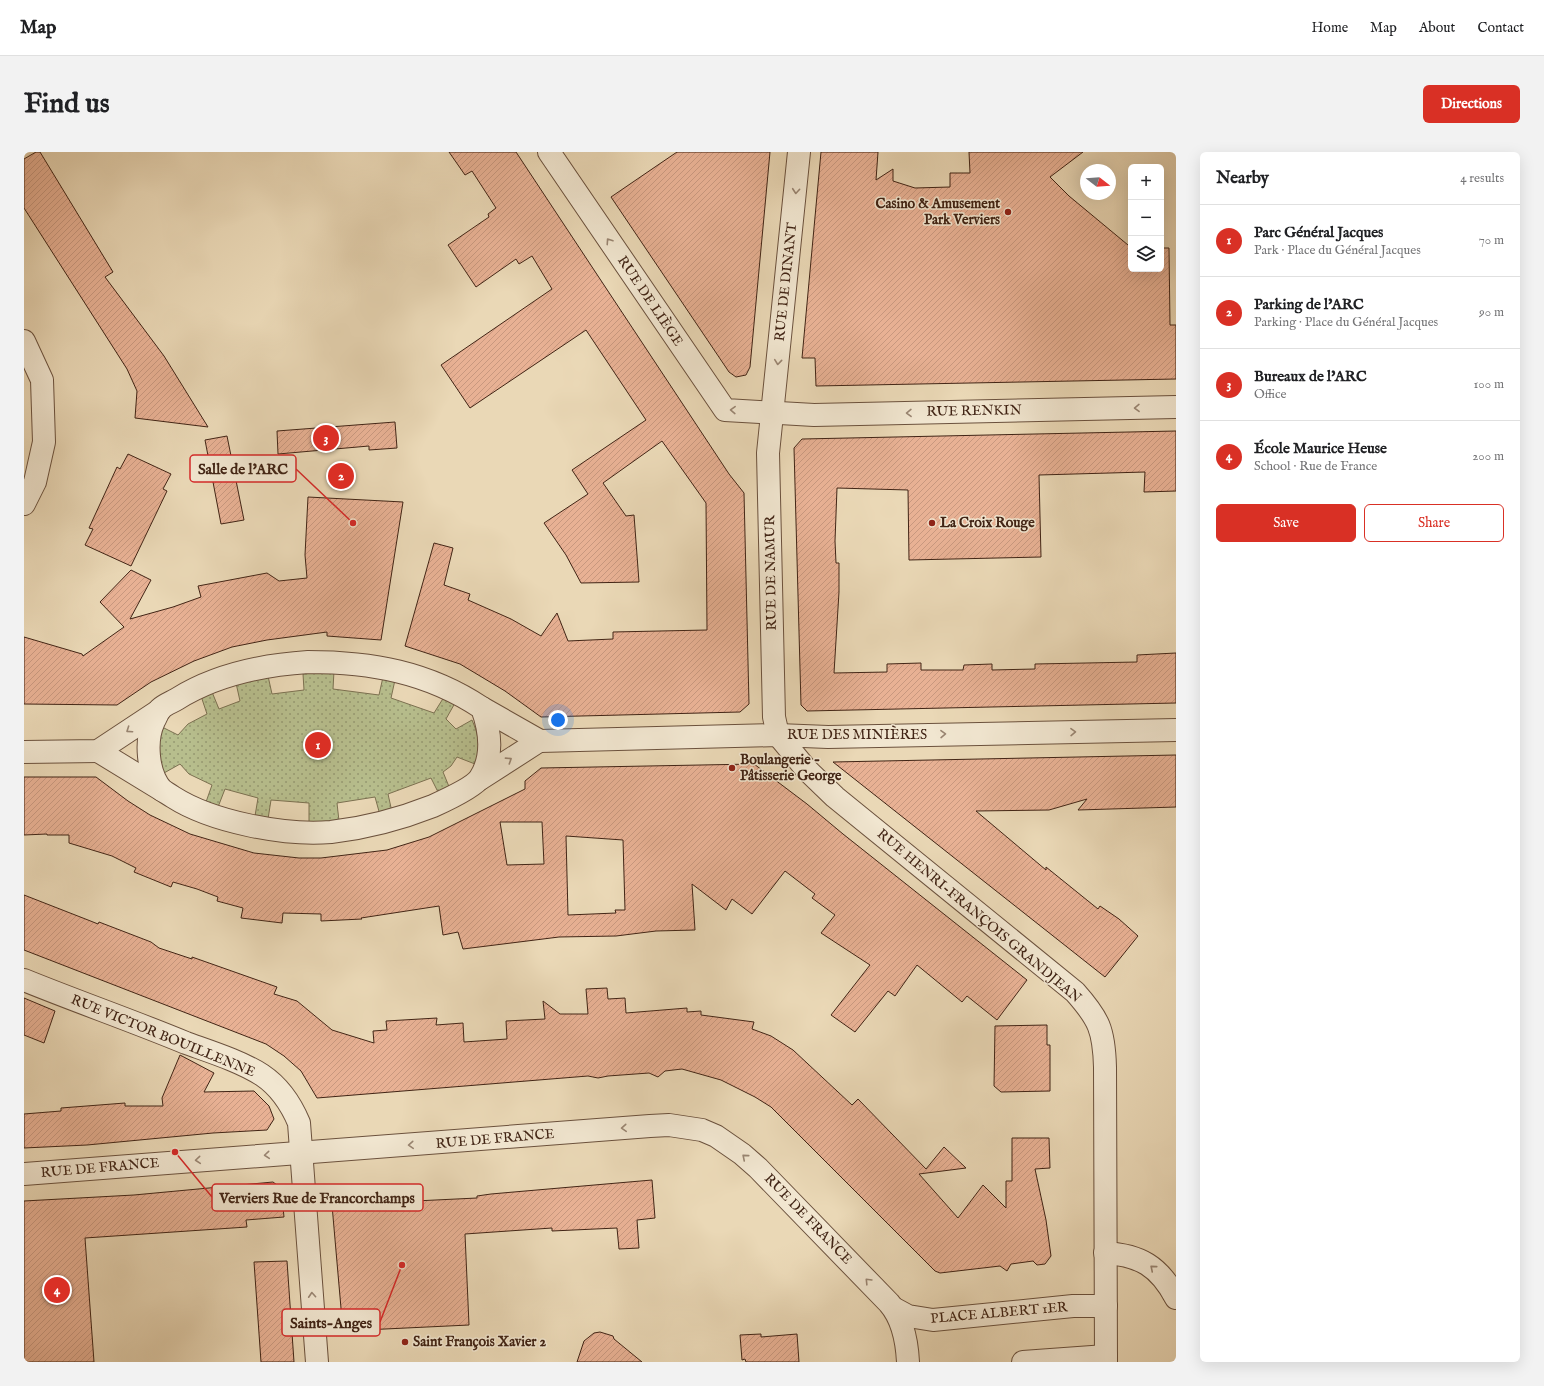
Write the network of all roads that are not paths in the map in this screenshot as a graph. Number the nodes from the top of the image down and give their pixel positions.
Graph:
1 (549, 152) edge
2 (799, 152) edge
3 (24, 341) edge
4 (1176, 407) edge
5 (772, 412) junction
6 (24, 504) edge
7 (482, 708) junction
8 (160, 710) junction
9 (1176, 730) edge
10 (778, 735) junction
11 (539, 741) junction
12 (98, 751) junction
13 (24, 752) edge
14 (480, 779) junction
15 (162, 790) junction
16 (24, 980) edge
17 (301, 1152) junction
18 (24, 1174) edge
19 (1105, 1253) junction
20 (1176, 1298) edge
21 (1106, 1306) junction
22 (895, 1309) junction
23 (1106, 1359) edge
24 (317, 1362) edge
25 (908, 1362) edge
26 (1023, 1362) edge

5 -> 1 street, RUE DE LIÈGE
2 -> 5 street, RUE DE DINANT
3 - 6 street
4 -> 5 street, RUE RENKIN
5 - 10 street, RUE DE NAMUR
7 - 8 street
7 - 11 street
7 - 14 street
8 -> 12 street
8 - 15 street
10 -> 9 street, RUE DES MINIÈRES
10 - 11 street, RUE DES MINIÈRES
10 - 19 street, RUE HENRI-FRANÇOIS GRANDJEAN
14 -> 11 street
12 - 13 street
12 - 15 street
14 - 15 street
16 - 17 street, RUE VICTOR BOUILLENNE
17 -> 18 street, RUE DE FRANCE
22 -> 17 street, RUE DE FRANCE
24 -> 17 street, RUE VICTOR BOUILLENNE
20 -> 19 street
19 - 21 street
21 - 22 street, PLACE ALBERT 1ER
21 - 23 street
22 - 25 street
23 - 26 street

